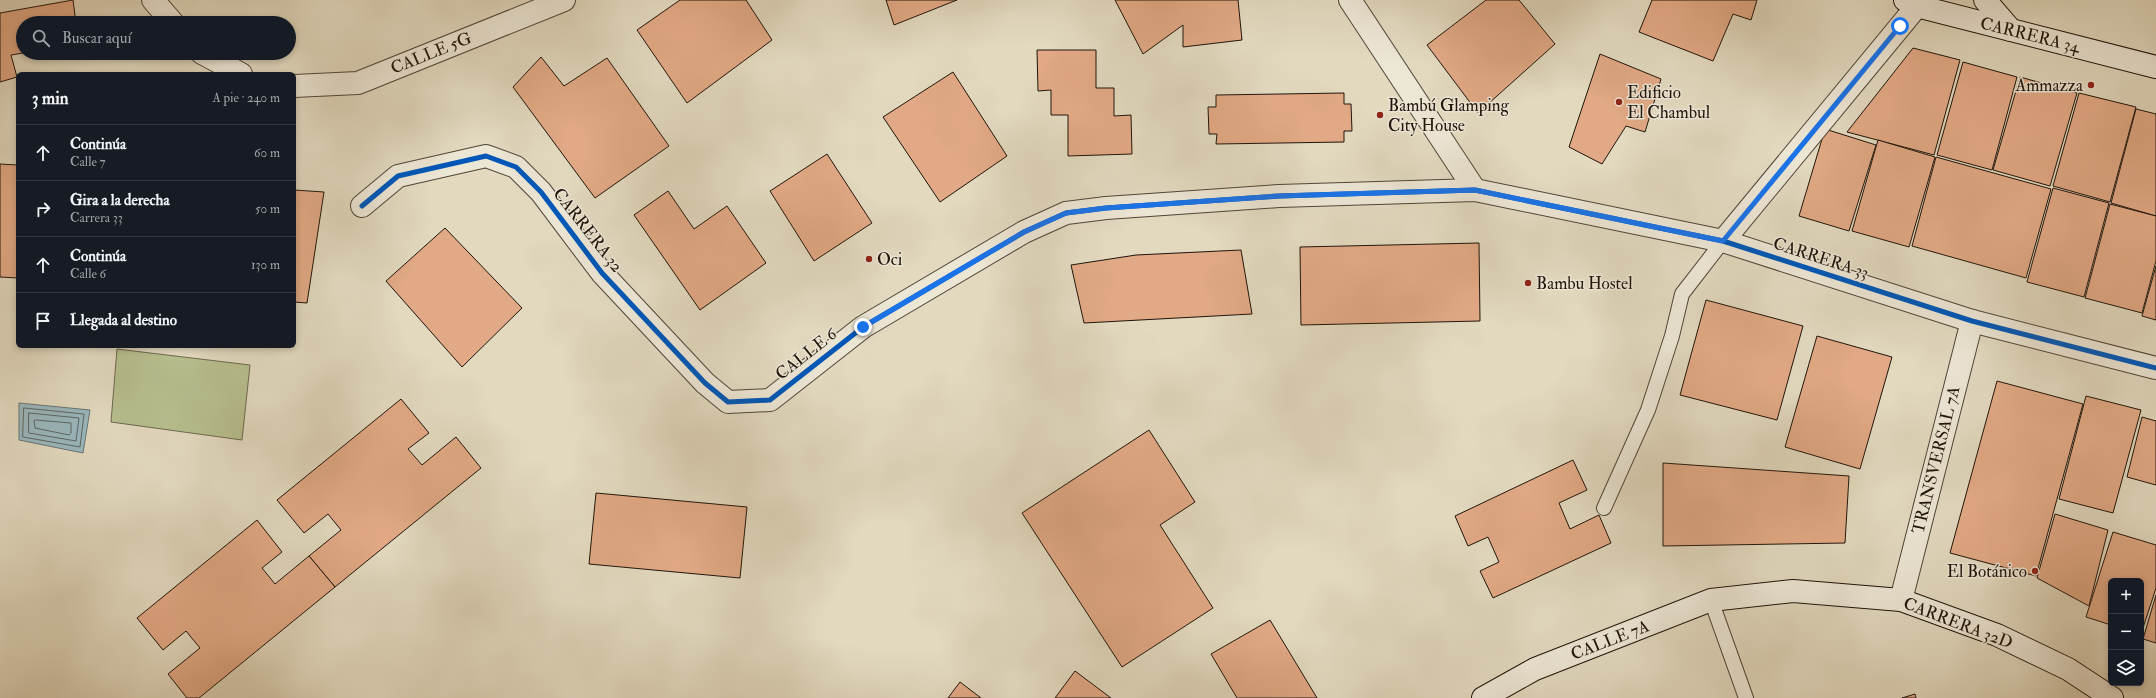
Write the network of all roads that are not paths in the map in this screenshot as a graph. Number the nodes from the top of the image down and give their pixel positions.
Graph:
1 (153, 0) edge
2 (564, 0) edge
3 (1350, 0) edge
4 (1985, 0) edge
5 (1915, 2) edge
6 (167, 16) edge
7 (2010, 30) junction
8 (215, 60) edge
9 (2156, 67) edge
10 (237, 72) edge
11 (296, 86) edge
12 (1475, 190) junction
13 (362, 206) dead end
14 (1723, 241) junction
15 (1972, 321) junction
16 (2156, 368) edge
17 (770, 400) joint
18 (1604, 508) dead end
19 (1742, 598) joint
20 (1711, 600) junction
21 (1901, 600) junction
22 (1483, 698) edge
23 (1746, 698) edge
24 (2112, 698) edge

1 - 6 street
2 - 11 street, CALLE 5G
3 - 12 street
4 - 7 street
5 - 7 street, CARRERA 34
5 - 14 street
7 - 9 street, CARRERA 34
8 - 10 street
12 - 14 street, CARRERA 33
12 - 17 street, CALLE 6
13 - 17 street, CARRERA 32
14 - 15 street, CARRERA 33
14 - 18 lane
15 - 16 street, CARRERA 33
15 - 21 street, TRANSVERSAL 7A
19 - 20 street, CALLE 7A
19 - 21 street, CARRERA 32D
20 - 22 street, CALLE 7A
20 - 23 lane
21 - 24 street, CARRERA 32D

